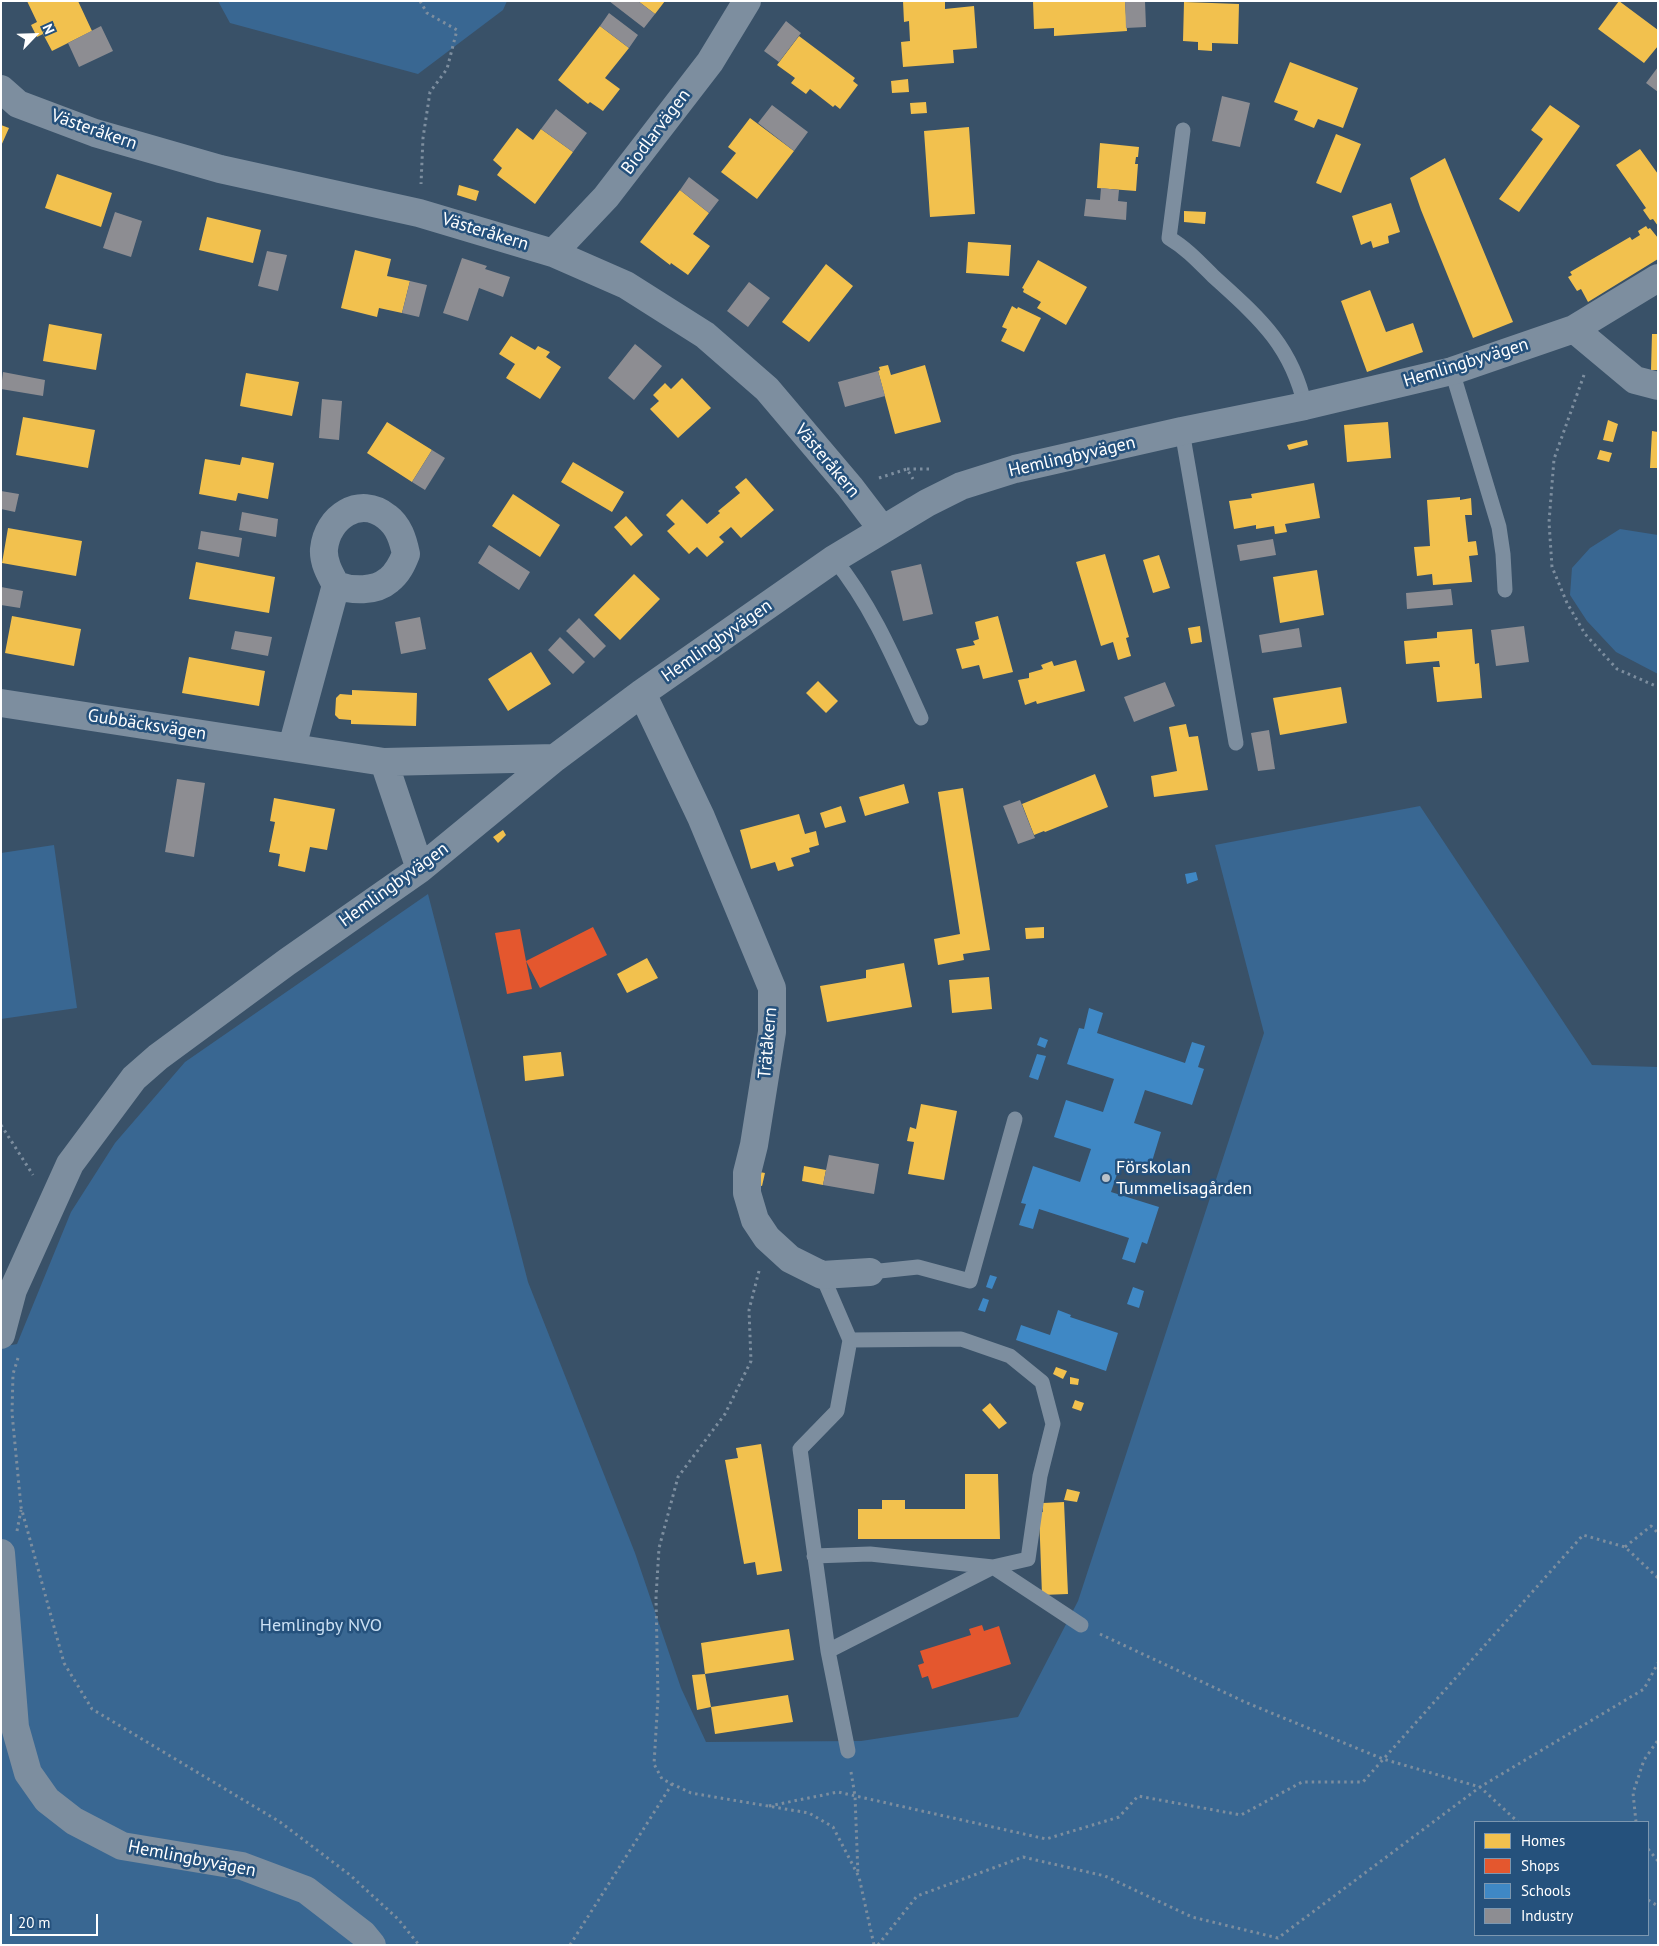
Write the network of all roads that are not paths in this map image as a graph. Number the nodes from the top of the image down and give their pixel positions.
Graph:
1 (748, 1) edge
2 (1, 89) edge
3 (1183, 130) dead end
4 (553, 253) junction
5 (1658, 278) edge
6 (1574, 329) junction
7 (1452, 371) junction
8 (1658, 386) edge
9 (1305, 406) junction
10 (1182, 431) junction
11 (882, 529) junction
12 (834, 559) junction
13 (336, 585) dead end
14 (1506, 590) dead end
15 (642, 693) junction
16 (1, 703) edge
17 (921, 718) dead end
18 (1236, 743) dead end
19 (292, 747) junction
20 (555, 758) junction
21 (384, 762) junction
22 (420, 869) junction
23 (1015, 1119) dead end
24 (870, 1272) joint
25 (822, 1275) junction
26 (850, 1340) junction
27 (10, 1346) edge
28 (1, 1553) edge
29 (814, 1556) junction
30 (993, 1567) junction
31 (1081, 1625) road end
32 (828, 1651) junction
33 (848, 1751) road end
34 (372, 1945) edge

1 - 4 street, Biodlarvägen
2 - 4 street, Västeråkern
3 - 9 lane
4 - 11 street, Västeråkern
5 - 6 street, Hemlingbyvägen
6 - 7 street, Hemlingbyvägen
6 - 8 street
7 - 9 street, Hemlingbyvägen
7 - 14 lane
9 - 10 street, Hemlingbyvägen
10 - 11 street, Hemlingbyvägen
10 - 18 lane
11 - 12 street, Hemlingbyvägen
12 - 15 street, Hemlingbyvägen
12 - 17 lane
13 - 19 street
15 - 20 street, Hemlingbyvägen
15 - 25 street, Trätåkern
16 - 19 street, Gubbäcksvägen
19 - 21 street, Gubbäcksvägen
20 - 21 street, Gubbäcksvägen
20 - 22 street, Hemlingbyvägen
21 - 22 street
22 - 27 street, Hemlingbyvägen
23 - 24 lane
24 - 25 street
25 - 26 lane
26 - 29 lane
26 - 30 lane
28 - 34 street, Hemlingbyvägen
29 - 30 lane
29 - 32 lane
30 - 31 lane
30 - 32 lane
32 - 33 lane

